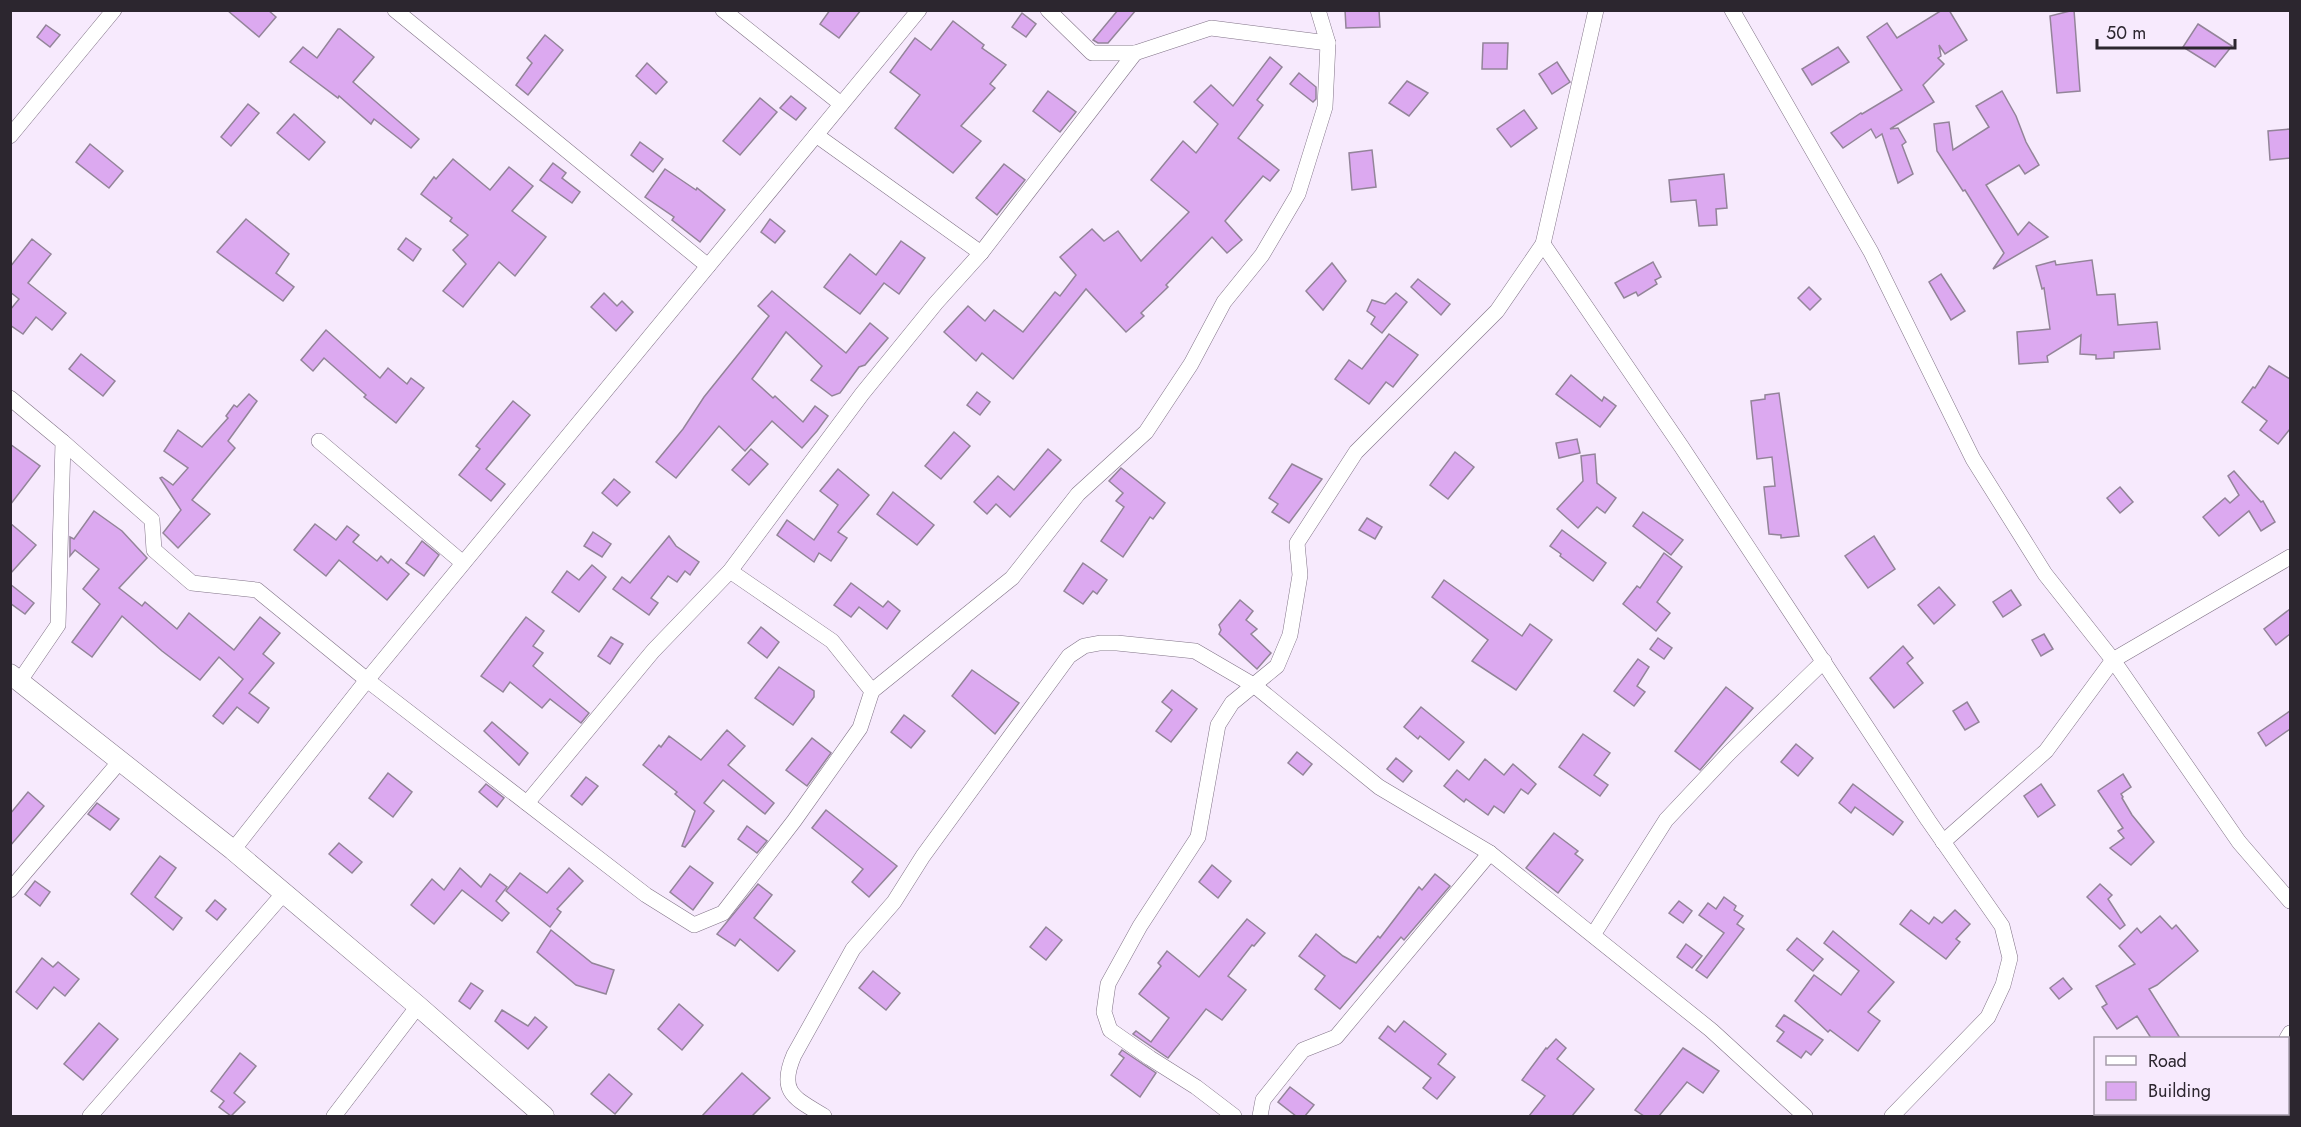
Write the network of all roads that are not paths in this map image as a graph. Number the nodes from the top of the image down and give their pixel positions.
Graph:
1 (114, 10) edge
2 (395, 10) edge
3 (723, 10) edge
4 (919, 10) edge
5 (1048, 10) edge
6 (1318, 10) edge
7 (1596, 10) edge
8 (1732, 10) edge
9 (1328, 43) junction
10 (1135, 53) junction
11 (842, 105) junction
12 (816, 135) junction
13 (10, 136) edge
14 (1543, 244) junction
15 (981, 253) junction
16 (708, 266) junction
17 (10, 398) edge
18 (319, 441) dead end
19 (63, 442) junction
20 (2290, 557) edge
21 (463, 563) junction
22 (730, 572) junction
23 (2113, 660) junction
24 (1824, 661) junction
25 (15, 678) edge
26 (367, 680) junction
27 (1255, 686) junction
28 (872, 691) junction
29 (121, 760) junction
30 (527, 803) junction
31 (1943, 842) junction
32 (233, 850) junction
33 (1490, 853) junction
34 (10, 890) edge
35 (284, 893) junction
36 (2290, 901) edge
37 (1593, 935) junction
38 (418, 1006) junction
39 (90, 1116) edge
40 (334, 1116) edge
41 (544, 1116) edge
42 (824, 1116) edge
43 (1234, 1116) edge
44 (1260, 1116) edge
45 (1804, 1116) edge
46 (1892, 1116) edge

1 - 13 street
2 - 16 street
3 - 11 street
4 - 11 street
5 - 10 street
6 - 9 street
7 - 14 street
8 - 23 street
9 - 10 street
9 - 28 street
10 - 15 street
11 - 12 street
12 - 15 street
12 - 16 street
14 - 24 street
14 - 27 street
15 - 22 street
16 - 21 street
17 - 19 street
18 - 21 street
19 - 25 street
19 - 26 street
20 - 23 street
21 - 26 street
22 - 28 street
22 - 30 street
23 - 31 street
23 - 36 street
24 - 31 street
24 - 37 street
25 - 29 street
26 - 30 street
26 - 32 street
27 - 33 street
27 - 42 street
27 - 43 street
28 - 30 street
29 - 32 street
29 - 34 street
31 - 46 street
32 - 35 street
33 - 37 street
33 - 44 street
35 - 38 street
35 - 39 street
37 - 45 street
38 - 40 street
38 - 41 street

